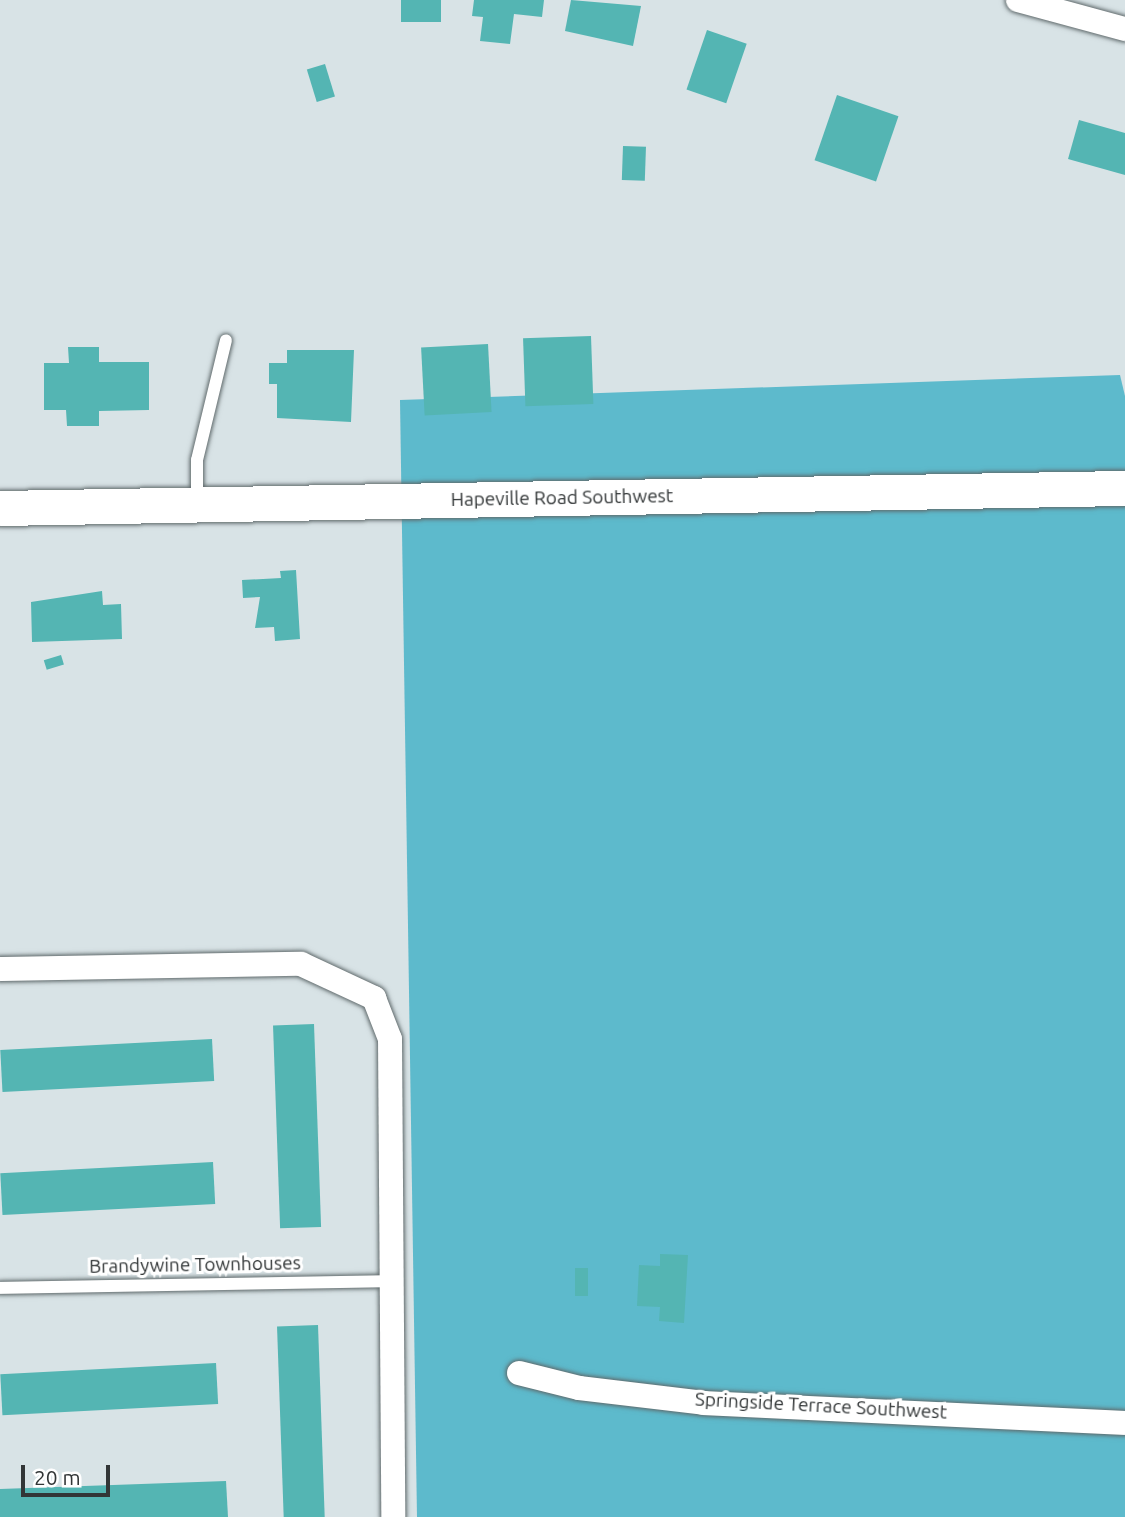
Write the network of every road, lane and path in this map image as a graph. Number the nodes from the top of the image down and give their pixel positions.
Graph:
1 (1025, 1) edge
2 (1125, 29) edge
3 (226, 340) dead end
4 (1125, 488) edge
5 (197, 505) junction
6 (0, 508) edge
7 (0, 969) edge
8 (392, 1280) junction
9 (0, 1288) edge
10 (519, 1373) dead end
11 (1125, 1423) edge
12 (393, 1517) edge

1 - 2 street
3 - 5 lane
4 - 5 street, Hapeville Road Southwest
5 - 6 street, Hapeville Road Southwest
7 - 8 street
8 - 9 lane, Brandywine Townhouses
8 - 12 street
10 - 11 street, Springside Terrace Southwest

